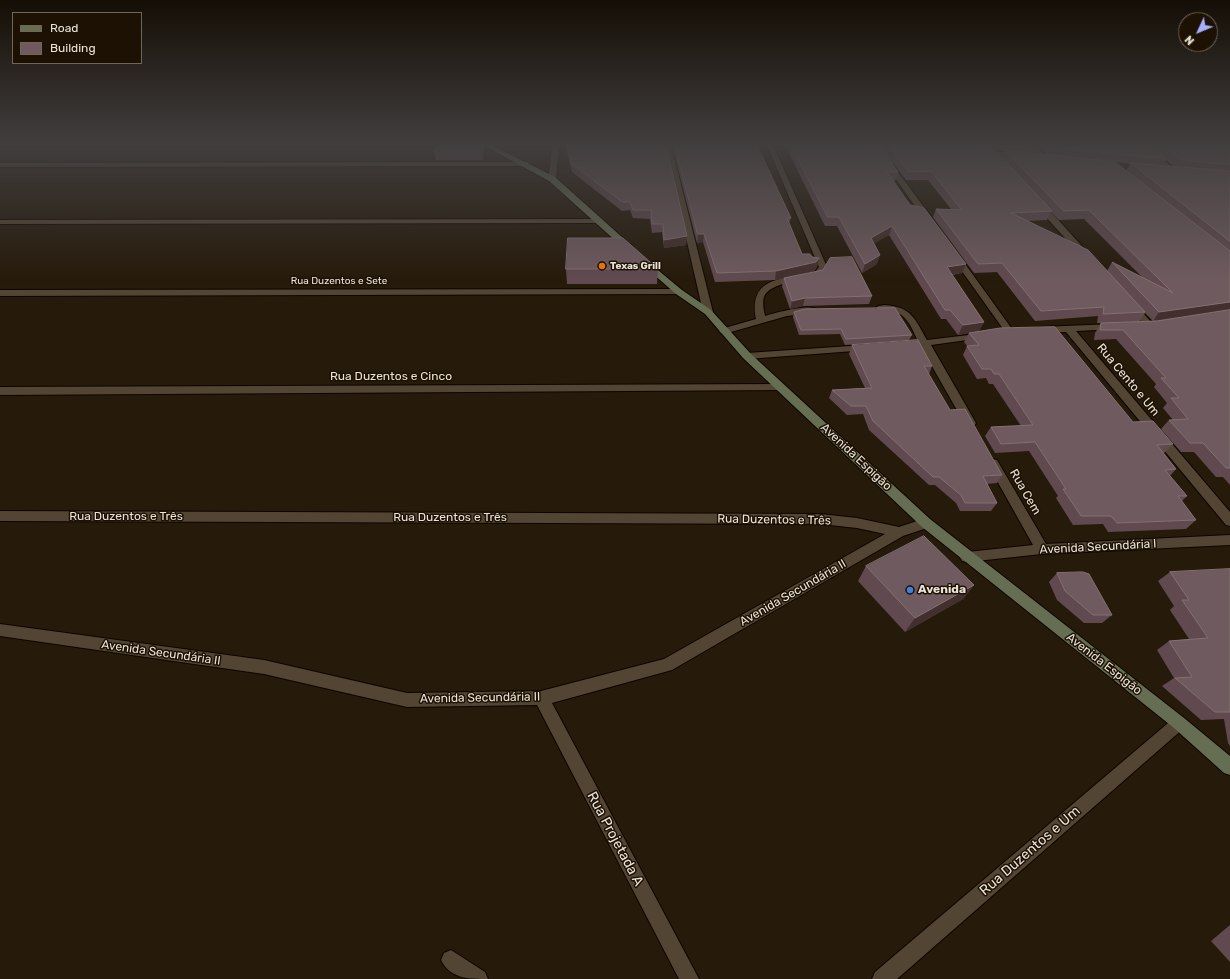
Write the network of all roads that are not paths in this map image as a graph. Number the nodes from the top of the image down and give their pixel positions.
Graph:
1 (565, 191) edge
2 (679, 191) edge
3 (790, 191) edge
4 (908, 191) edge
5 (1034, 199) edge
6 (598, 221) junction
7 (0, 222) edge
8 (935, 228) edge
9 (949, 248) edge
10 (1092, 262) edge
11 (679, 292) junction
12 (0, 293) edge
13 (1124, 297) edge
14 (870, 308) edge
15 (826, 310) edge
16 (708, 312) junction
17 (761, 320) junction
18 (1124, 326) edge
19 (1137, 326) edge
20 (1069, 329) junction
21 (724, 330) junction
22 (1032, 330) edge
23 (926, 344) junction
24 (895, 346) edge
25 (879, 347) edge
26 (747, 356) junction
27 (782, 388) junction
28 (0, 391) edge
29 (976, 433) edge
30 (988, 453) edge
31 (0, 516) edge
32 (1230, 521) edge
33 (926, 523) junction
34 (899, 532) junction
35 (1230, 540) edge
36 (1042, 549) junction
37 (967, 557) junction
38 (0, 630) edge
39 (541, 698) junction
40 (1179, 723) junction
41 (1230, 768) edge
42 (450, 960) dead end
43 (478, 979) edge
44 (689, 979) edge
45 (882, 979) edge

1 - 6 street, Avenida Espigão
2 - 16 street
3 - 17 street
4 - 8 street
5 - 10 street
6 - 7 street
6 - 11 street, Avenida Espigão
9 - 23 street
11 - 12 street, Rua Duzentos e Sete
11 - 16 street, Avenida Espigão
13 - 19 street
14 - 23 street
15 - 17 street
16 - 21 street, Avenida Espigão
17 - 21 street
18 - 20 street
20 - 22 street
20 - 32 street, Rua Cento e Um
21 - 26 street, Avenida Espigão
23 - 24 street
23 - 29 street
25 - 26 street
26 - 27 street, Avenida Espigão
27 - 28 street, Rua Duzentos e Cinco
27 - 33 street, Avenida Espigão
30 - 36 street, Rua Cem
31 - 34 street, Rua Duzentos e Três
33 - 34 street, Avenida Secundária II
33 - 37 street, Avenida Espigão
34 - 39 street, Avenida Secundária II
35 - 36 street, Avenida Secundária I
36 - 37 street, Avenida Secundária I
37 - 40 street, Avenida Espigão
38 - 39 street, Avenida Secundária II
39 - 44 street, Rua Projetada A
40 - 41 street, Avenida Espigão
40 - 45 street, Rua Duzentos e Um
42 - 43 street

